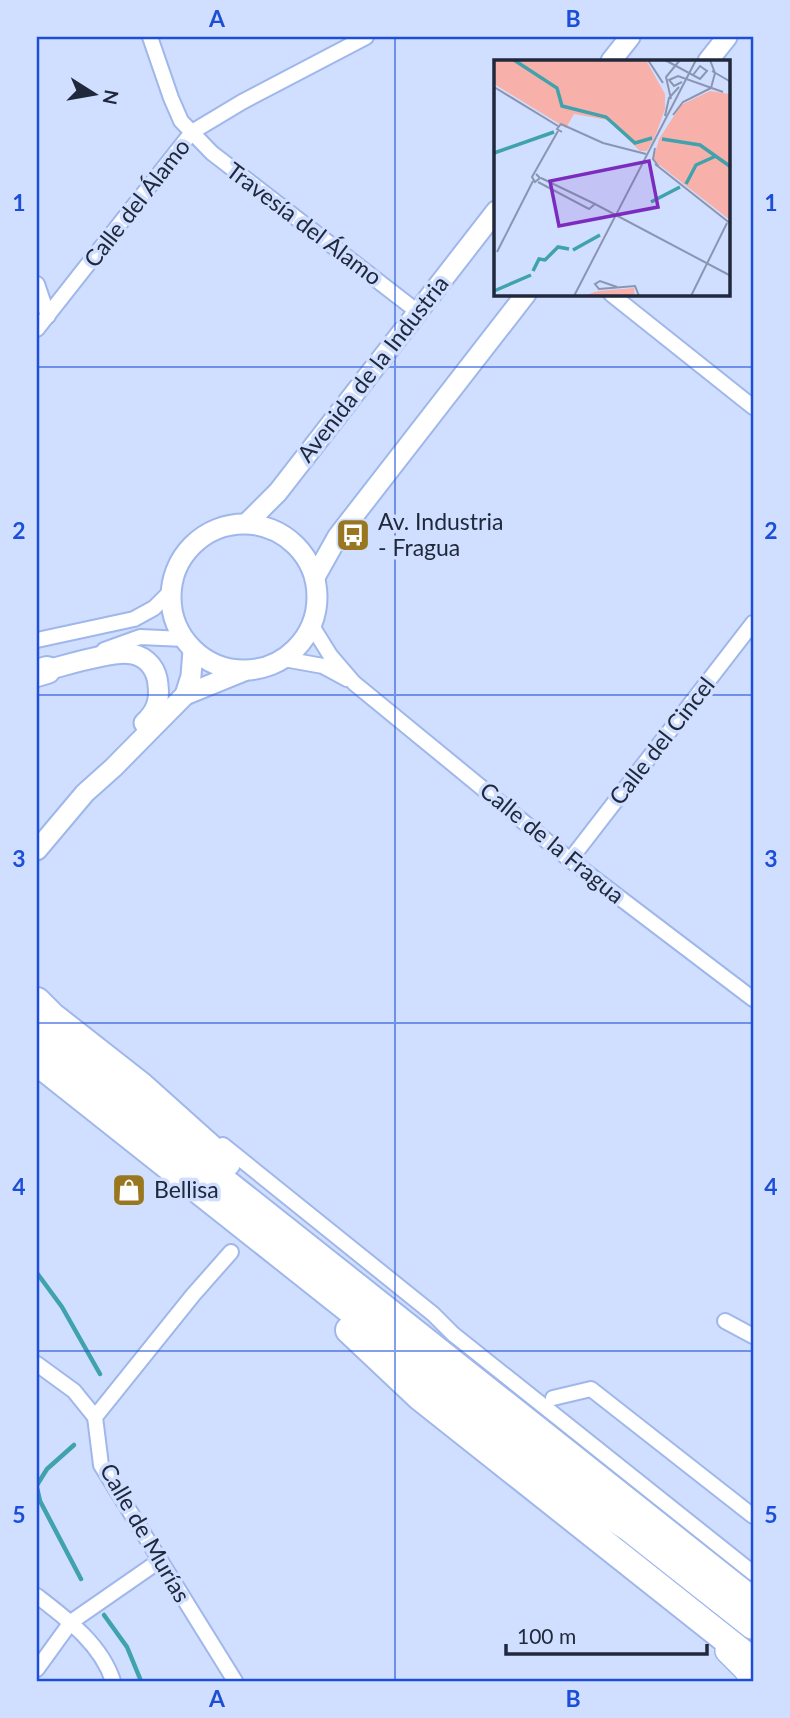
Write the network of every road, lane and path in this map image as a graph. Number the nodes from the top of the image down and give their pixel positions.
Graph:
1 (150, 37) edge
2 (366, 37) edge
3 (630, 37) edge
4 (727, 37) edge
5 (612, 60) edge
6 (709, 60) edge
7 (192, 132) junction
8 (494, 214) edge
9 (37, 284) edge
10 (524, 296) edge
11 (614, 296) edge
12 (418, 312) junction
13 (48, 316) junction
14 (37, 329) edge
15 (753, 407) edge
16 (247, 523) junction
17 (315, 577) junction
18 (172, 590) junction
19 (753, 623) edge
20 (312, 626) junction
21 (37, 640) edge
22 (188, 645) junction
23 (284, 659) junction
24 (42, 671) edge
25 (244, 671) junction
26 (354, 683) junction
27 (185, 695) junction
28 (85, 793) junction
29 (37, 850) edge
30 (570, 860) junction
31 (753, 999) edge
32 (41, 1014) edge
33 (37, 1062) edge
34 (139, 1085) junction
35 (312, 1250) junction
36 (232, 1252) dead end
37 (284, 1259) junction
38 (725, 1321) dead end
39 (753, 1336) edge
40 (37, 1364) edge
41 (552, 1398) dead end
42 (95, 1417) junction
43 (606, 1513) junction
44 (753, 1516) edge
45 (159, 1561) junction
46 (753, 1573) edge
47 (37, 1596) edge
48 (753, 1601) edge
49 (688, 1607) junction
50 (71, 1622) junction
51 (753, 1626) edge
52 (753, 1639) edge
53 (753, 1661) edge
54 (37, 1669) edge
55 (113, 1681) edge
56 (236, 1681) edge
57 (753, 1681) edge

1 - 7 street, Travesía del Álamo
2 - 7 street, Calle del Álamo
3 - 5 street
4 - 6 street
7 - 12 street, Travesía del Álamo
7 - 13 street, Calle del Álamo
8 - 12 street, Avenida de la Industria
9 - 13 street
10 - 17 street
11 - 15 street
12 - 16 street, Avenida de la Industria
13 - 14 street, Calle del Álamo
16 - 17 street
16 - 18 street
17 - 20 street
18 - 21 street
18 - 22 street
19 - 30 street, Calle del Cincel
20 - 23 street
20 - 26 street, Calle de la Fragua
22 - 24 street
22 - 25 street
22 - 27 street
23 - 25 street
23 - 26 street, Calle de la Fragua
24 - 28 street
25 - 27 street
26 - 30 street, Calle de la Fragua
27 - 28 street
28 - 29 street
30 - 31 street, Calle de la Fragua
32 - 34 highway
32 - 35 highway
33 - 37 highway
34 - 35 highway
34 - 46 street
35 - 48 highway
36 - 42 street
37 - 43 highway
37 - 49 highway
38 - 39 street
40 - 42 street
41 - 44 street
42 - 45 street, Calle de Murías
43 - 51 highway
43 - 52 highway
45 - 50 street
45 - 56 street, Calle de Murías
47 - 50 street
49 - 53 highway
49 - 57 main road
50 - 54 street
50 - 55 street

